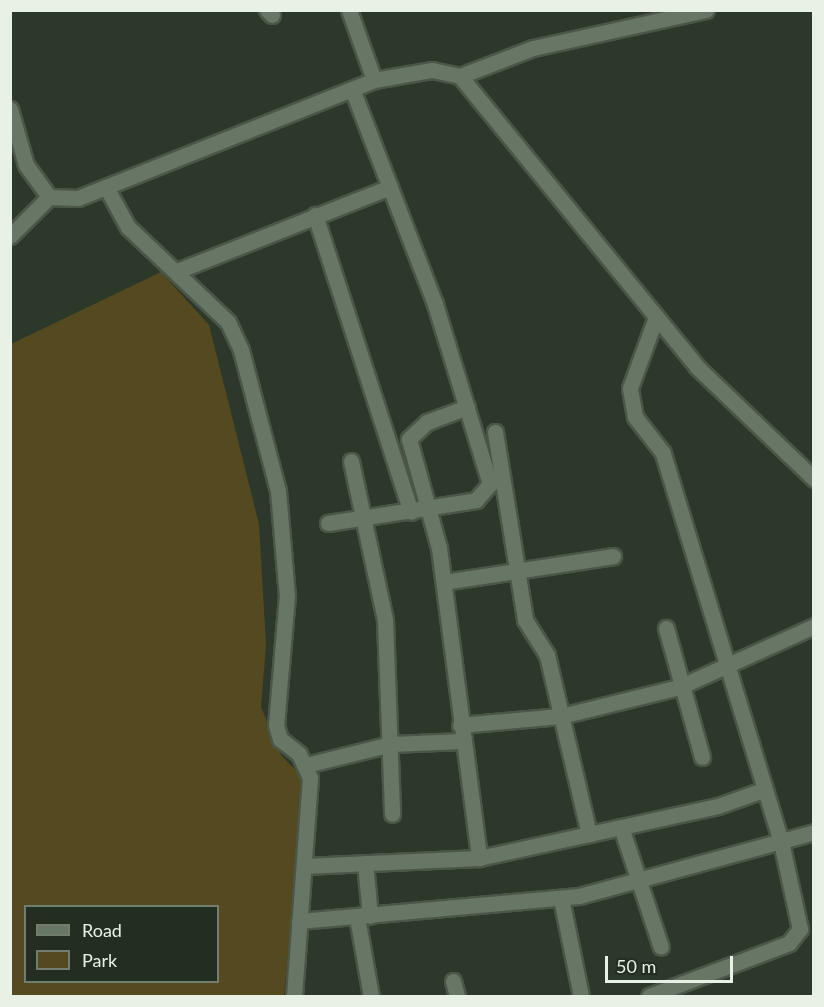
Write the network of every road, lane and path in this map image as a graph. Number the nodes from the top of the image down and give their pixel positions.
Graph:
1 (349, 10) edge
2 (706, 10) edge
3 (460, 76) junction
4 (374, 80) junction
5 (352, 89) junction
6 (10, 109) edge
7 (106, 187) junction
8 (390, 188) junction
9 (49, 197) junction
10 (315, 215) junction
11 (10, 236) edge
12 (177, 271) junction
13 (656, 317) junction
14 (467, 407) junction
15 (495, 432) dead end
16 (351, 461) dead end
17 (813, 478) edge
18 (430, 510) junction
19 (411, 512) junction
20 (365, 518) junction
21 (328, 523) dead end
22 (613, 556) dead end
23 (517, 570) junction
24 (444, 582) junction
25 (813, 626) edge
26 (666, 628) dead end
27 (728, 668) junction
28 (679, 687) junction
29 (561, 716) junction
30 (460, 725) junction
31 (462, 741) junction
32 (391, 744) junction
33 (702, 757) dead end
34 (306, 765) junction
35 (763, 790) junction
36 (392, 814) dead end
37 (621, 827) junction
38 (813, 832) edge
39 (589, 834) junction
40 (781, 842) junction
41 (479, 858) junction
42 (365, 863) junction
43 (304, 866) junction
44 (638, 880) junction
45 (561, 898) junction
46 (363, 917) junction
47 (300, 921) junction
48 (661, 946) dead end
49 (453, 981) dead end
50 (676, 992) edge
51 (294, 996) edge
52 (371, 996) edge
53 (457, 996) edge
54 (581, 996) edge
55 (649, 996) edge

1 - 4 street
2 - 3 street
3 - 4 street
3 - 13 street
4 - 5 street
5 - 7 street
5 - 8 street
6 - 9 street
7 - 9 street
7 - 12 street
8 - 10 street
8 - 14 street
9 - 11 street
10 - 12 street
10 - 19 street
12 - 34 street
13 - 17 street
13 - 27 street
14 - 18 street
14 - 18 street
15 - 23 street
16 - 20 street
18 - 19 street
18 - 24 street
19 - 20 street
20 - 21 street
20 - 32 street
22 - 23 street
23 - 24 street
23 - 29 street
24 - 30 street
25 - 27 street
26 - 28 street
27 - 28 street
27 - 35 street
28 - 29 street
28 - 33 street
29 - 30 street
29 - 39 street
30 - 31 street
31 - 32 street
31 - 41 street
32 - 34 street
32 - 36 street
34 - 43 street
35 - 37 street
35 - 40 street
37 - 39 street
37 - 44 street
38 - 40 street
39 - 41 street
40 - 44 street
40 - 50 street
41 - 42 street
42 - 43 street
42 - 46 street
43 - 47 street
44 - 45 street
44 - 48 street
45 - 46 street
45 - 54 street
46 - 47 street
46 - 52 street
47 - 51 street
49 - 53 street
50 - 55 street

